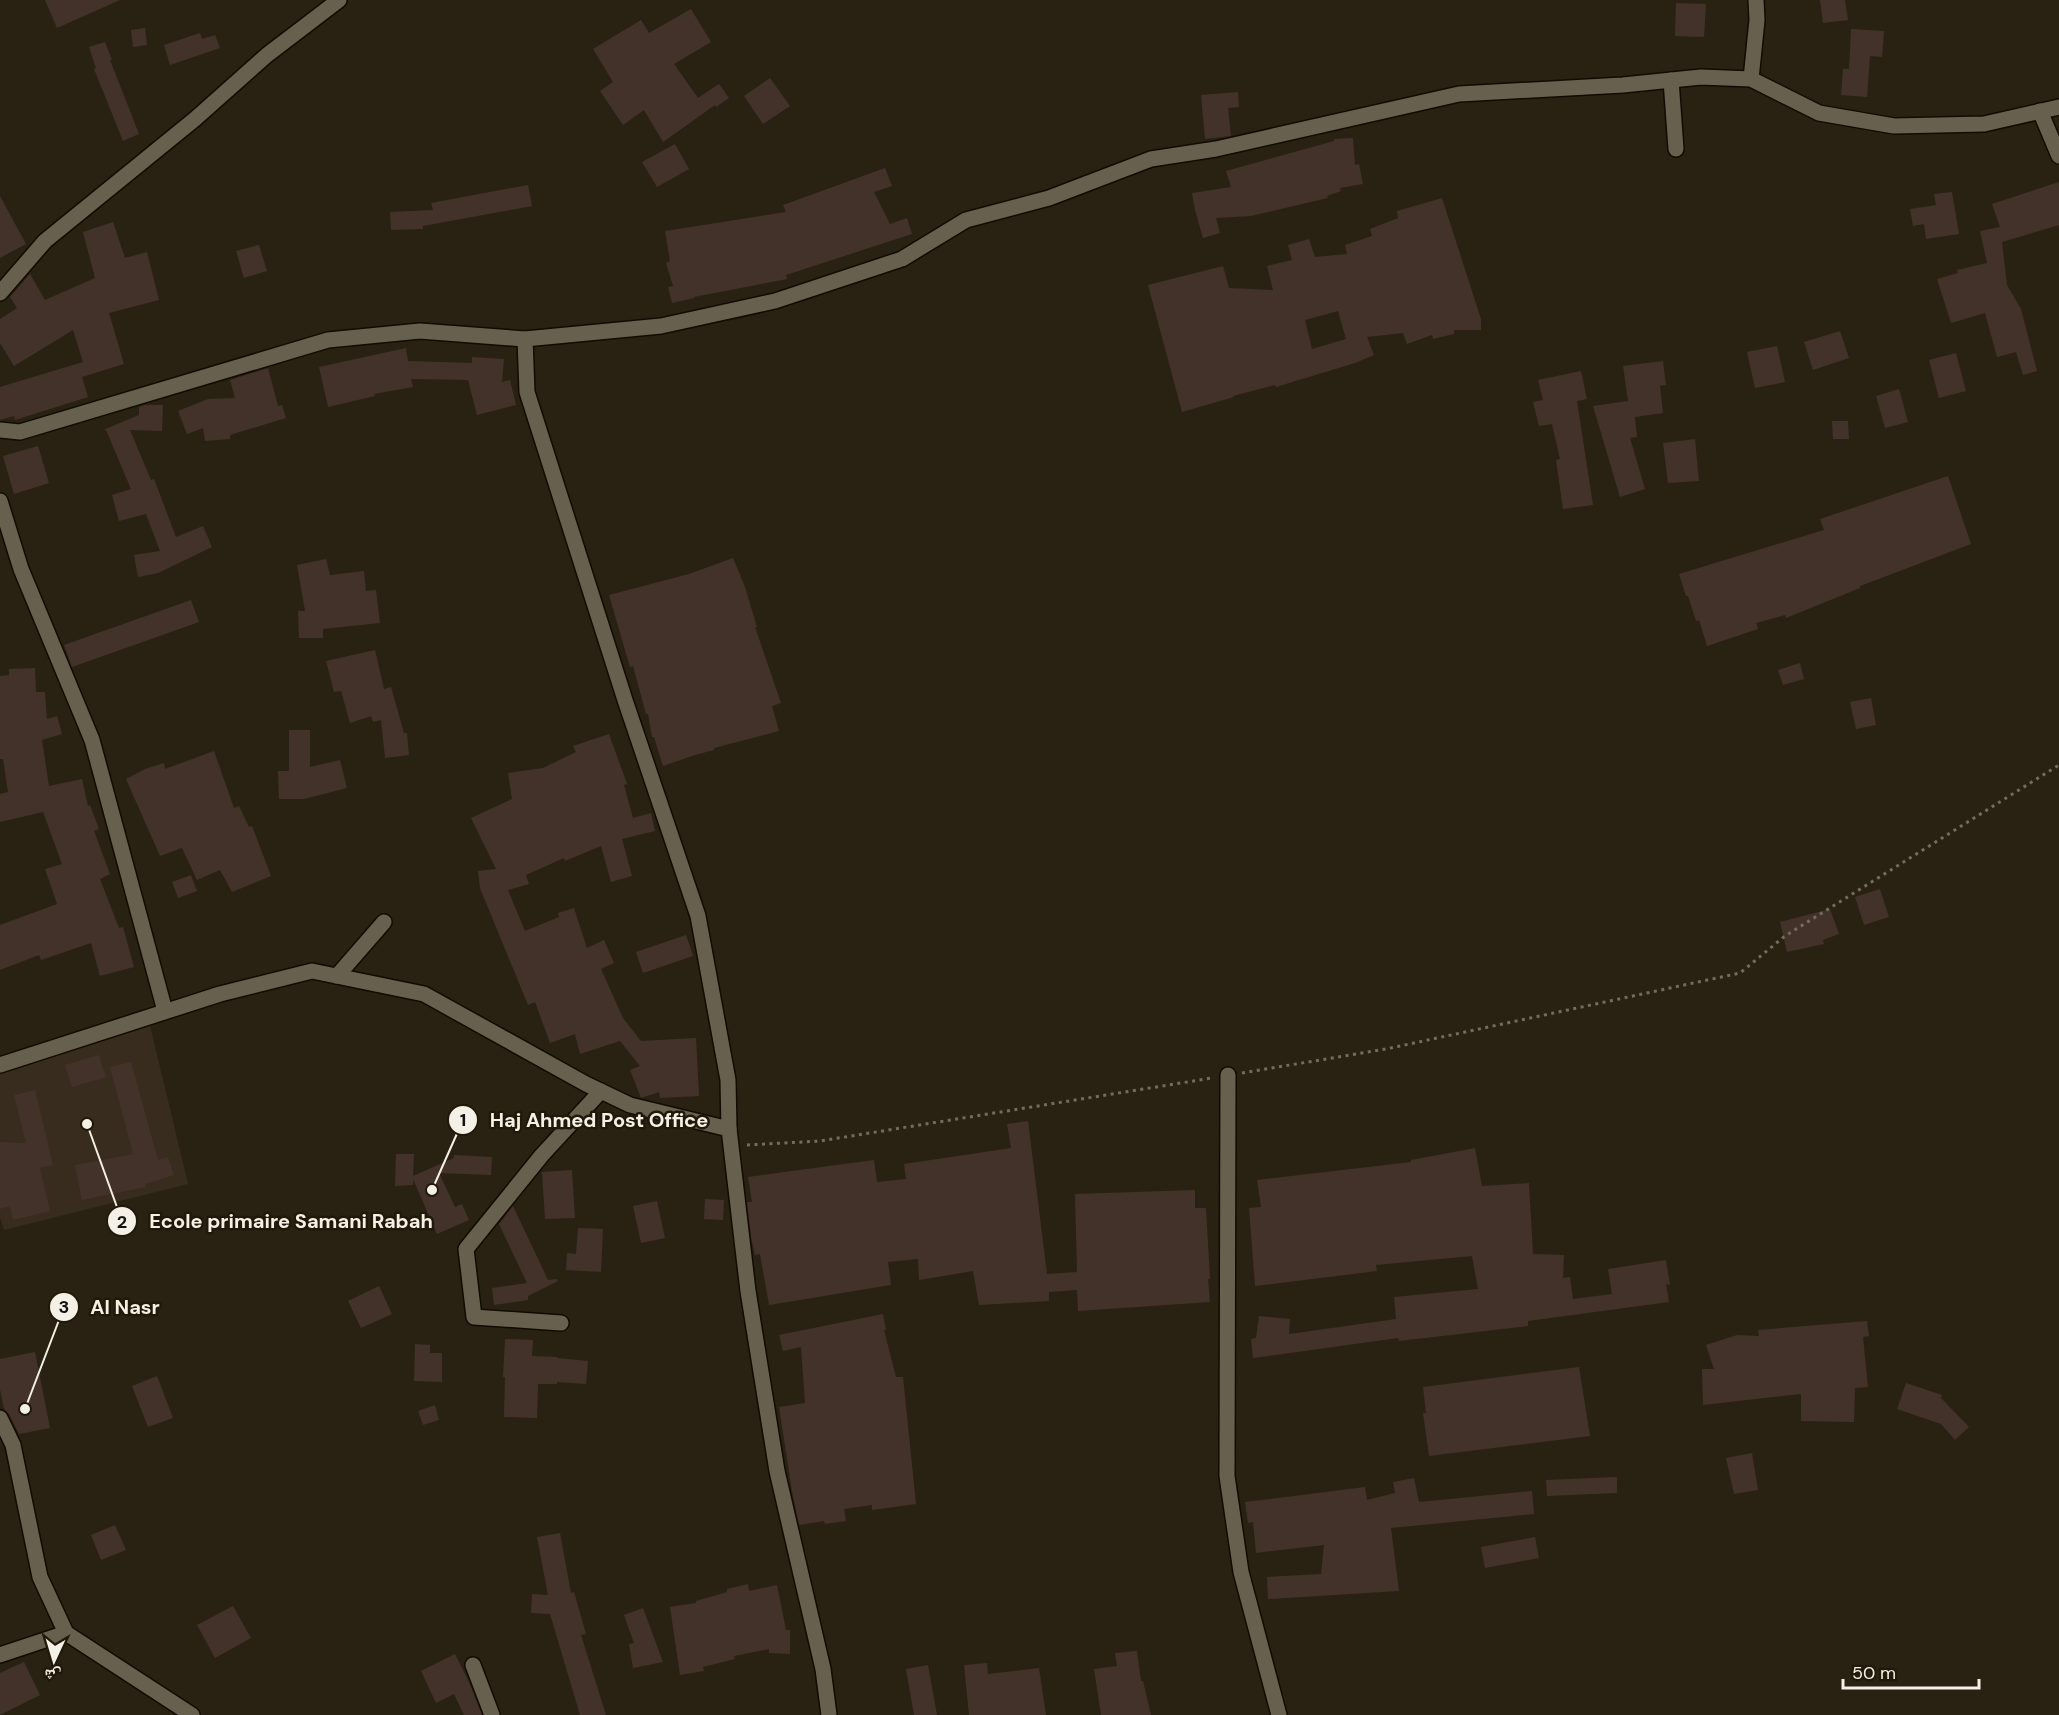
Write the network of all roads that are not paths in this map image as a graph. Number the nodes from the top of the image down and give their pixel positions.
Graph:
1 (339, 0) edge
2 (1756, 0) edge
3 (1751, 79) junction
4 (1671, 80) junction
5 (2059, 107) edge
6 (2040, 111) junction
7 (1676, 149) dead end
8 (2059, 156) edge
9 (0, 293) edge
10 (525, 339) junction
11 (0, 430) edge
12 (0, 501) edge
13 (384, 922) dead end
14 (337, 976) junction
15 (165, 1011) junction
16 (0, 1065) edge
17 (1228, 1075) road end
18 (601, 1091) junction
19 (729, 1129) junction
20 (561, 1323) dead end
21 (0, 1418) edge
22 (66, 1633) junction
23 (0, 1655) edge
24 (473, 1665) dead end
25 (192, 1715) edge
26 (492, 1715) edge
27 (829, 1715) edge
28 (1279, 1715) edge

1 - 9 street
2 - 3 street
3 - 4 street
3 - 6 street
4 - 7 street
4 - 10 street
5 - 6 street
6 - 8 street
10 - 11 street
10 - 19 street
12 - 15 street
13 - 14 street
14 - 15 street
14 - 18 street
15 - 16 street
17 - 28 street
18 - 19 street
18 - 20 street
19 - 27 street
21 - 22 street
22 - 23 street
22 - 25 street
24 - 26 street

